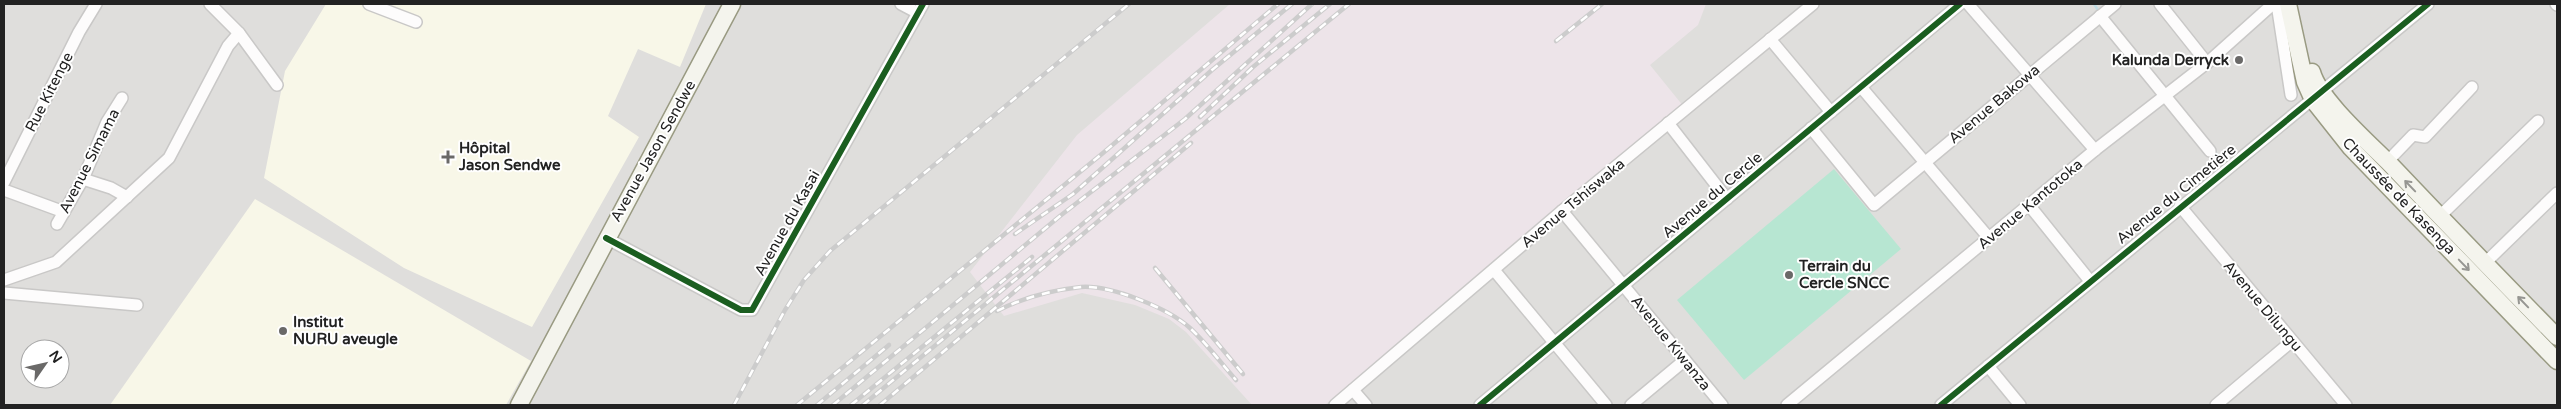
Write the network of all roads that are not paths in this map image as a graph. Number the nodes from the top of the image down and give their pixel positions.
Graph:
1 (96, 4) edge
2 (199, 4) edge
3 (207, 4) edge
4 (210, 4) edge
5 (368, 4) edge
6 (732, 4) edge
7 (901, 4) edge
8 (1813, 4) edge
9 (1960, 4) edge
10 (1968, 4) edge
11 (2115, 4) edge
12 (2160, 4) edge
13 (2272, 4) edge
14 (2277, 4) edge
15 (2288, 4) edge
16 (2298, 4) edge
17 (2428, 4) edge
18 (920, 8) edge
19 (2100, 16) junction
20 (416, 22) dead end
21 (238, 33) junction
22 (1770, 39) junction
23 (2208, 63) junction
24 (2029, 75) junction
25 (277, 85) dead end
26 (1861, 87) junction
27 (2472, 87) dead end
28 (2291, 95) dead end
29 (2165, 96) junction
30 (2317, 96) junction
31 (122, 98) dead end
32 (1831, 112) junction
33 (2538, 121) dead end
34 (1668, 123) junction
35 (1811, 128) junction
36 (2095, 150) junction
37 (2210, 151) dead end
38 (2387, 162) junction
39 (1924, 163) junction
40 (83, 179) junction
41 (4, 182) edge
42 (4, 190) edge
43 (2557, 193) edge
44 (127, 197) junction
45 (1727, 199) junction
46 (2029, 205) junction
47 (2180, 206) junction
48 (1562, 211) junction
49 (64, 212) junction
50 (2440, 216) junction
51 (57, 224) dead end
52 (606, 238) junction
53 (1989, 238) junction
54 (2485, 263) junction
55 (1494, 270) junction
56 (4, 280) edge
57 (2090, 281) junction
58 (1624, 285) junction
59 (4, 293) edge
60 (137, 305) dead end
61 (2557, 337) edge
62 (2292, 341) junction
63 (1555, 343) junction
64 (1685, 360) junction
65 (2557, 360) edge
66 (1988, 366) junction
67 (1353, 390) junction
68 (519, 405) edge
69 (1335, 405) edge
70 (1366, 405) edge
71 (1480, 405) edge
72 (1606, 405) edge
73 (1631, 405) edge
74 (1722, 405) edge
75 (1787, 405) edge
76 (1941, 405) edge
77 (2020, 405) edge
78 (2216, 405) edge
79 (2346, 405) edge

1 - 41 street, Rue Kitenge
2 - 3 street
4 - 21 street
5 - 20 street
6 - 52 main road, Avenue Jason Sendwe
7 - 18 street
8 - 22 street, Avenue Tshiswaka
9 - 26 street, Avenue du Cercle
10 - 24 street
11 - 19 street, Avenue Bakowa
12 - 23 street
13 - 23 street, Avenue Kantotoka
14 - 28 street
15 - 30 main road, Chaussée de Kasenga
16 - 30 main road, Chaussée de Kasenga
17 - 30 street, Avenue du Cimetière
18 - 52 street, Avenue du Kasai
19 - 24 street, Avenue Bakowa
19 - 29 street
21 - 25 street
21 - 44 street
22 - 32 street
22 - 34 street, Avenue Tshiswaka
23 - 29 street, Avenue Kantotoka
24 - 36 street
24 - 39 street, Avenue Bakowa
26 - 32 street, Avenue du Cercle
26 - 39 street
27 - 38 street
29 - 36 street, Avenue Kantotoka
29 - 37 street
30 - 38 main road, Chaussée de Kasenga
30 - 47 street, Avenue du Cimetière
30 -> 65 main road, Chaussée de Kasenga
31 - 40 street, Avenue Simama
32 - 35 street, Avenue du Cercle
33 - 50 street
34 - 45 street
34 - 48 street, Avenue Tshiswaka
35 - 39 street, Avenue Bakowa
35 - 45 street, Avenue du Cercle
36 - 46 street, Avenue Kantotoka
50 -> 38 main road, Chaussée de Kasenga
39 - 53 street
40 - 44 street
40 - 49 street, Avenue Simama
42 - 49 street
43 - 54 street
44 - 56 street
45 - 58 street, Avenue du Cercle
46 - 53 street, Avenue Kantotoka
46 - 57 street
47 - 57 street, Avenue du Cimetière
47 - 62 street, Avenue Dilungu
48 - 55 street, Avenue Tshiswaka
48 - 58 street, Avenue Kiwanza
49 - 51 street, Avenue Simama
50 - 54 main road, Chaussée de Kasenga
52 - 68 main road, Avenue Jason Sendwe
53 - 75 street, Avenue Kantotoka
61 -> 54 main road, Chaussée de Kasenga
55 - 63 street
55 - 67 street, Avenue Tshiswaka
57 - 66 street, Avenue du Cimetière
58 - 63 street, Avenue du Cercle
58 - 64 street, Avenue Kiwanza
59 - 60 street
62 - 78 street
62 - 79 street, Avenue Dilungu
63 - 71 street, Avenue du Cercle
63 - 72 street
64 - 73 street
64 - 74 street, Avenue Kiwanza
66 - 76 street, Avenue du Cimetière
66 - 77 street
67 - 69 street, Avenue Tshiswaka
67 - 70 street

